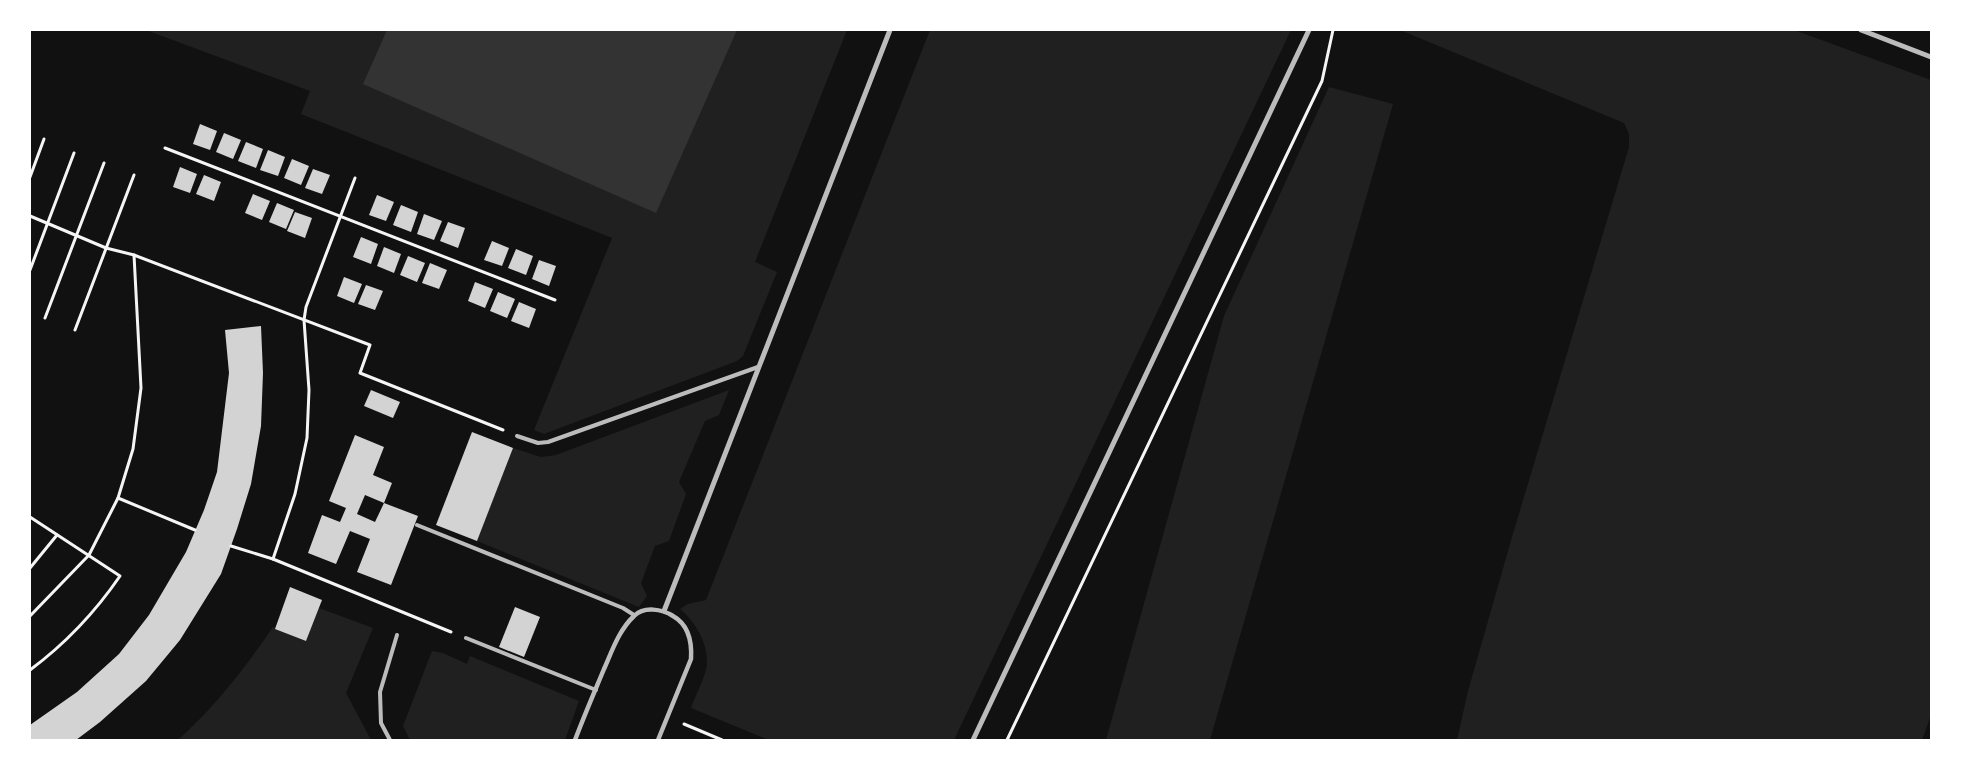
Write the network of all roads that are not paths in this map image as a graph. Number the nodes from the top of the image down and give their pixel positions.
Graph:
1 (890, 30) edge
2 (1309, 30) edge
3 (1861, 30) edge
4 (1931, 57) edge
5 (758, 367) junction
6 (517, 436) road end
7 (416, 525) dead end
8 (664, 611) junction
9 (634, 615) junction
10 (397, 635) dead end
11 (466, 638) road end
12 (596, 690) junction
13 (390, 740) edge
14 (574, 740) edge
15 (658, 740) edge
16 (973, 740) edge

1 - 5 street
2 - 16 street
3 - 4 street
5 - 6 lane
5 - 8 street
7 - 9 lane
8 - 9 street
8 - 15 street
9 - 12 street
10 - 13 lane
11 - 12 lane
12 - 14 street

